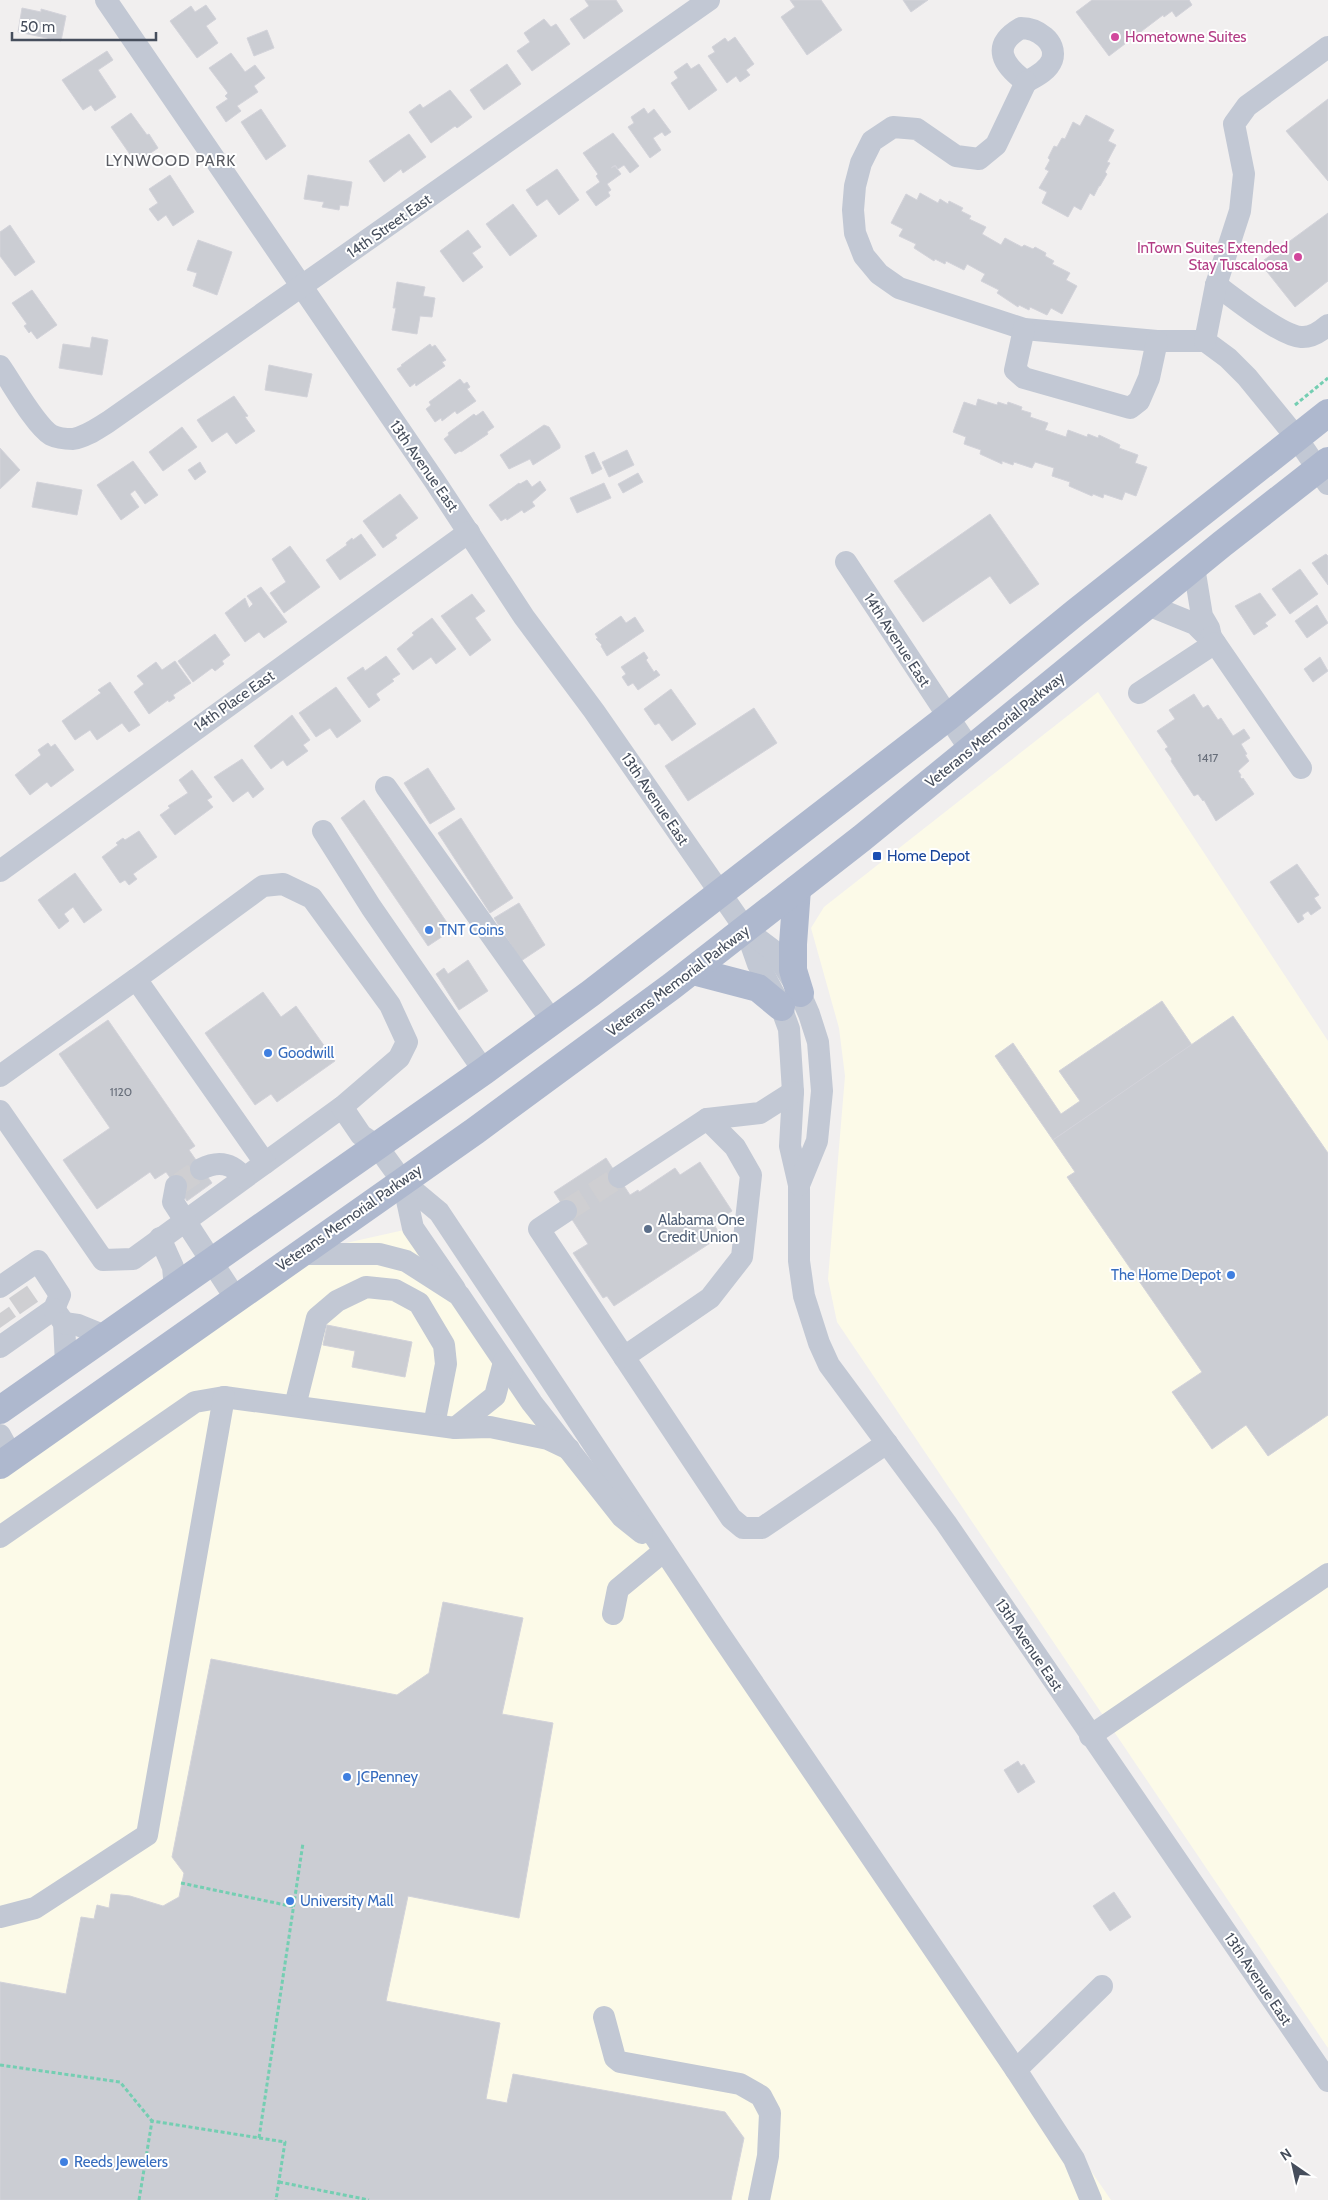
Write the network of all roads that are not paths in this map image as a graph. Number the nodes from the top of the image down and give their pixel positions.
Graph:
1 (106, 0) edge
2 (709, 0) edge
3 (1328, 47) edge
4 (1026, 82) dead end
5 (1216, 285) junction
6 (302, 287) junction
7 (1328, 325) edge
8 (1024, 330) junction
9 (1157, 341) junction
10 (1205, 341) junction
11 (0, 366) edge
12 (1328, 412) edge
13 (1296, 437) junction
14 (1325, 471) edge
15 (469, 532) junction
16 (846, 562) dead end
17 (1194, 567) junction
18 (1148, 604) junction
19 (1213, 640) junction
20 (1138, 693) dead end
21 (948, 717) junction
22 (971, 750) junction
23 (1301, 768) dead end
24 (386, 787) dead end
25 (323, 830) dead end
26 (0, 871) edge
27 (797, 888) junction
28 (720, 895) junction
29 (746, 930) junction
30 (692, 971) junction
31 (136, 979) junction
32 (790, 1000) junction
33 (552, 1021) junction
34 (484, 1071) junction
35 (0, 1076) edge
36 (793, 1092) junction
37 (342, 1107) junction
38 (0, 1111) edge
39 (707, 1119) junction
40 (377, 1146) junction
41 (265, 1163) junction
42 (201, 1169) tunnel mouth
43 (619, 1177) tunnel mouth
44 (244, 1178) junction
45 (403, 1182) junction
46 (799, 1184) junction
47 (176, 1186) dead end
48 (566, 1211) tunnel mouth
49 (184, 1220) junction
50 (160, 1238) junction
51 (297, 1254) junction
52 (212, 1262) junction
53 (174, 1288) junction
54 (459, 1295) junction
55 (236, 1299) junction
56 (31, 1303) edge
57 (8, 1335) edge
58 (106, 1336) junction
59 (624, 1357) junction
60 (504, 1362) junction
61 (66, 1364) junction
62 (553, 1385) junction
63 (224, 1397) junction
64 (532, 1403) junction
65 (295, 1406) junction
66 (0, 1410) edge
67 (444, 1426) junction
68 (490, 1426) junction
69 (887, 1443) junction
70 (569, 1449) junction
71 (4, 1452) edge
72 (0, 1537) edge
73 (664, 1551) junction
74 (1328, 1574) edge
75 (613, 1614) dead end
76 (1090, 1736) junction
77 (0, 1917) edge
78 (1102, 1986) dead end
79 (604, 2017) dead end
80 (1016, 2070) junction
81 (1328, 2082) edge
82 (758, 2200) edge
83 (1091, 2200) edge

1 - 6 street, 13th Avenue East
2 - 6 street, 14th Street East
3 - 5 street
4 - 8 street
5 - 7 street
5 - 10 street
6 - 11 street, 14th Street East
6 - 15 street, 13th Avenue East
8 - 9 street
8 - 9 street
9 - 10 street
10 - 13 street
12 - 13 main road
13 - 14 street
13 - 21 main road
14 - 17 main road, Veterans Memorial Parkway
15 - 26 street, 14th Place East
15 - 28 street, 13th Avenue East
16 - 21 street, 14th Avenue East
17 - 18 main road, Veterans Memorial Parkway
17 - 19 street
18 - 19 street
18 - 22 main road, Veterans Memorial Parkway
19 - 20 street
19 - 23 street
21 - 22 street, 14th Avenue East
21 - 28 main road
22 - 27 main road, Veterans Memorial Parkway
24 - 33 street
25 - 34 street
27 - 29 main road, Veterans Memorial Parkway
27 - 32 main road
28 - 29 street, 13th Avenue East
28 - 33 main road
29 - 30 main road, Veterans Memorial Parkway
29 - 32 street, 13th Avenue East
30 - 32 main road
30 - 45 main road, Veterans Memorial Parkway
31 - 35 street
31 - 37 street
31 - 41 street
32 - 36 street, 13th Avenue East
32 - 46 street, 13th Avenue East
33 - 34 main road
34 - 40 main road
36 - 39 street
36 - 46 street, 13th Avenue East
37 - 40 street
37 - 41 street
38 - 50 street
39 - 43 street
39 - 59 street
40 - 45 street
40 - 52 main road
41 - 44 street
42 - 44 street
44 - 49 street
45 - 51 main road, Veterans Memorial Parkway
45 - 54 street
45 - 62 street
46 - 69 street, 13th Avenue East
47 - 49 street
48 - 59 street
49 - 50 street
49 - 52 street
50 - 53 street
51 - 54 street
51 - 55 main road, Veterans Memorial Parkway
52 - 53 main road
52 - 55 street
53 - 58 main road
54 - 60 street
55 - 71 main road, Veterans Memorial Parkway
56 - 57 street
56 - 58 street
56 - 61 street
58 - 61 main road
59 - 69 street
60 - 64 street
60 - 67 street
61 - 66 main road
62 - 64 street
62 - 73 street
63 - 65 street
63 - 72 street
63 - 77 street
64 - 68 street
64 - 70 street
65 - 67 street
65 - 67 street
67 - 68 street
68 - 70 street
69 - 76 street, 13th Avenue East
70 - 73 street
73 - 75 street
73 - 80 street
74 - 76 street
76 - 81 street, 13th Avenue East
78 - 80 street
79 - 82 street
80 - 83 street

